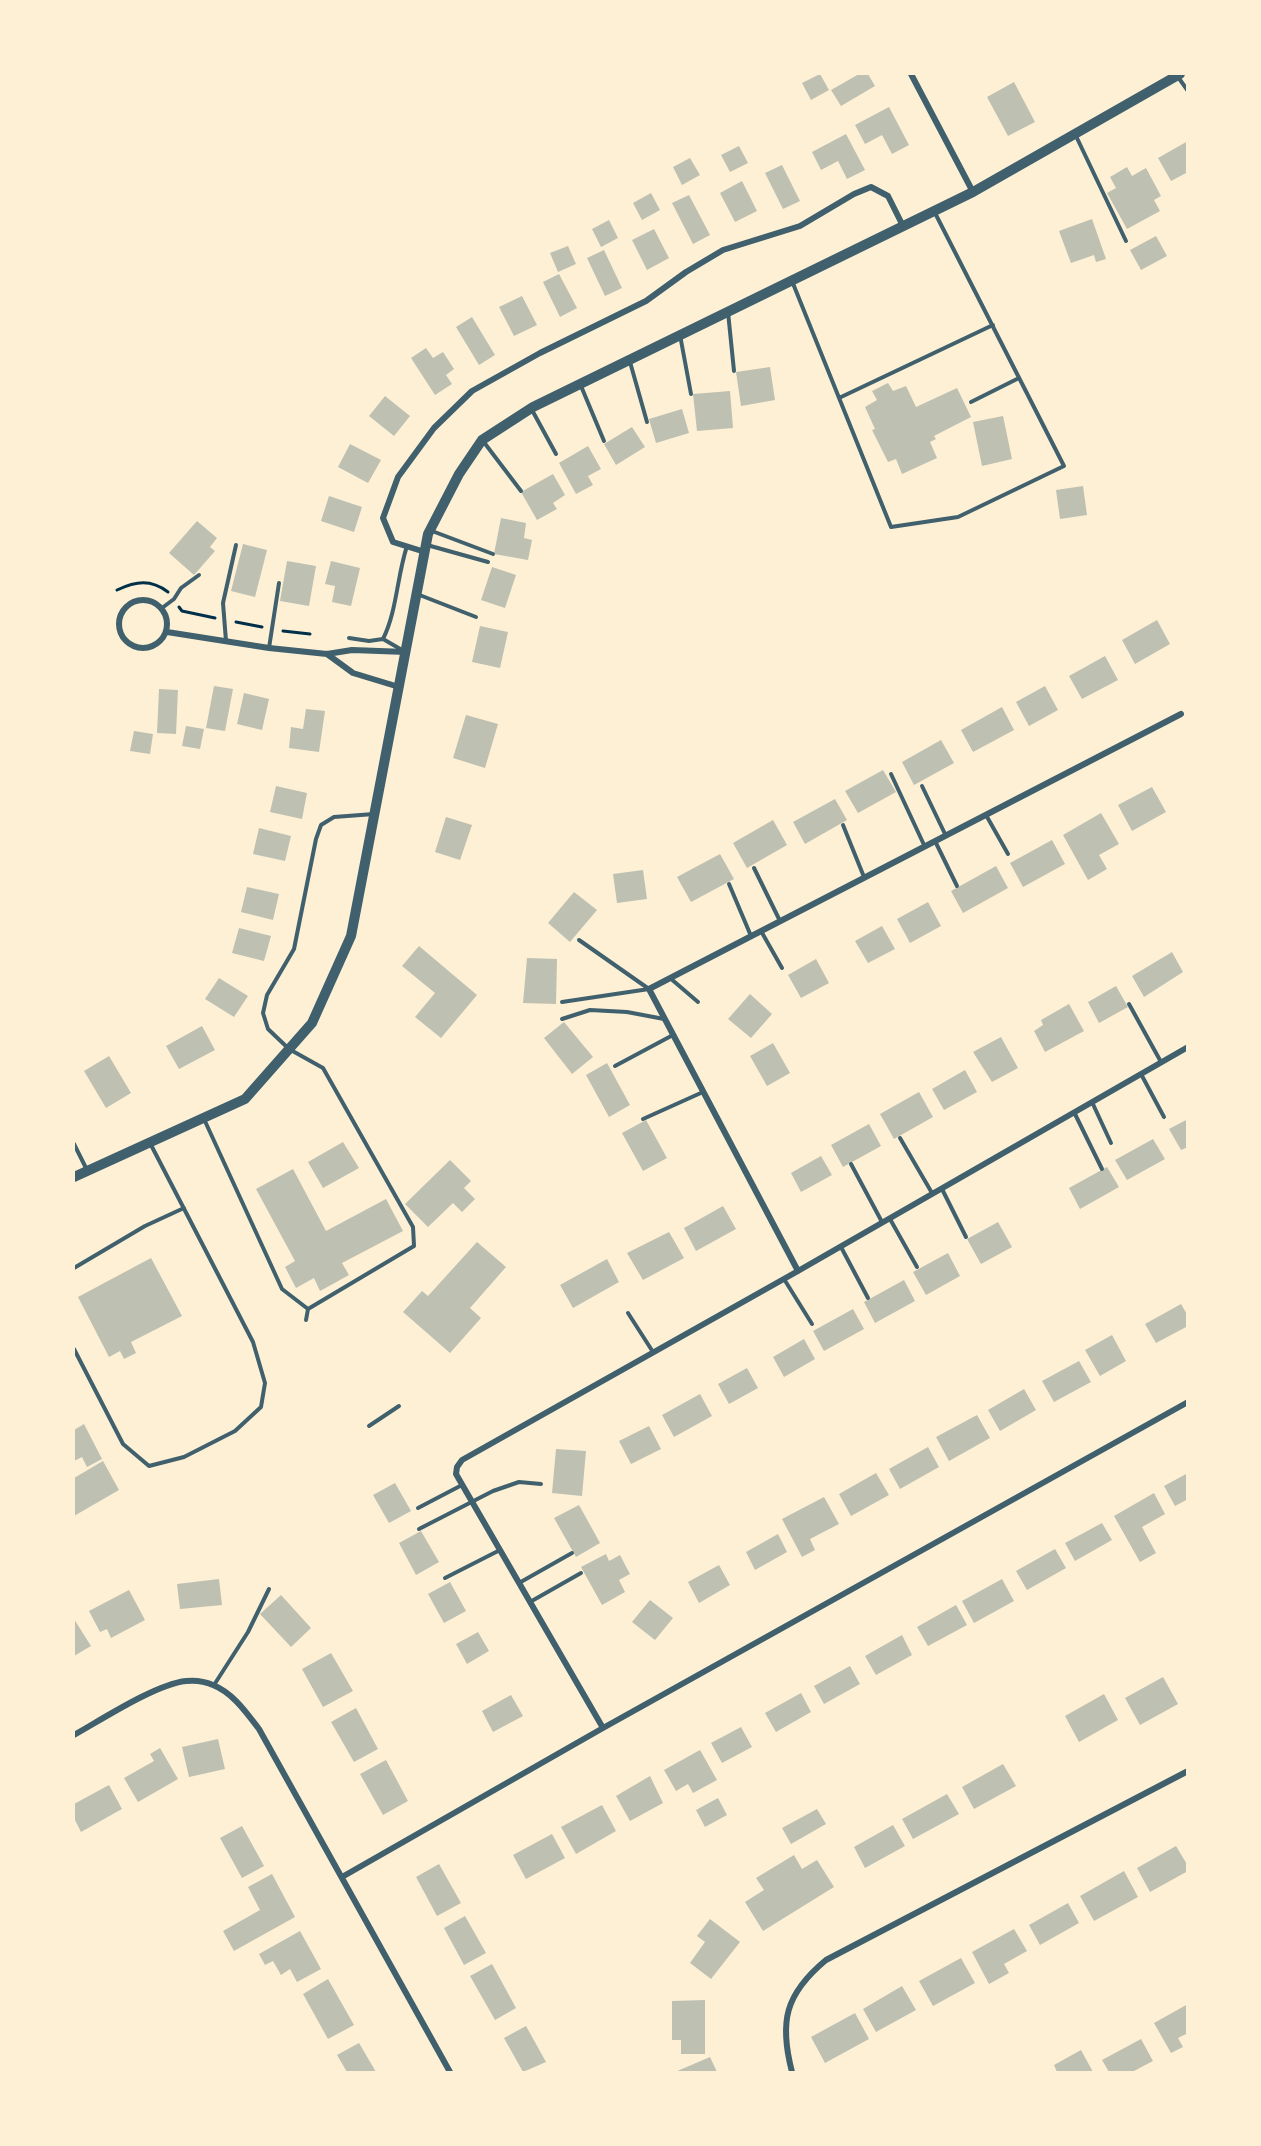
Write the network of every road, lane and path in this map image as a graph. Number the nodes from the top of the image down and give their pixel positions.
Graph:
1 (911, 74) edge
2 (1179, 75) edge
3 (1188, 91) edge
4 (1075, 134) junction
5 (973, 192) junction
6 (934, 211) junction
7 (903, 226) junction
8 (1126, 241) dead end
9 (792, 281) junction
10 (728, 312) junction
11 (993, 325) junction
12 (680, 335) junction
13 (629, 360) junction
14 (734, 371) dead end
15 (1019, 378) junction
16 (580, 384) junction
17 (691, 394) dead end
18 (839, 398) junction
19 (971, 402) dead end
20 (531, 409) junction
21 (647, 422) dead end
22 (482, 440) junction
23 (604, 441) dead end
24 (556, 454) dead end
25 (521, 490) dead end
26 (430, 530) junction
27 (236, 546) dead end
28 (407, 546) junction
29 (425, 548) junction
30 (494, 554) dead end
31 (488, 562) dead end
32 (199, 575) dead end
33 (279, 583) dead end
34 (117, 590) dead end
35 (417, 594) junction
36 (174, 599) junction
37 (162, 608) junction
38 (476, 616) dead end
39 (224, 620) junction
40 (273, 629) junction
41 (167, 632) junction
42 (310, 634) dead end
43 (350, 638) dead end
44 (383, 639) junction
45 (226, 641) junction
46 (269, 648) junction
47 (406, 652) junction
48 (327, 654) junction
49 (399, 687) junction
50 (1181, 714) dead end
51 (891, 774) dead end
52 (922, 786) dead end
53 (375, 814) junction
54 (986, 815) junction
55 (843, 825) dead end
56 (946, 836) junction
57 (935, 841) junction
58 (925, 847) junction
59 (1008, 854) dead end
60 (754, 868) dead end
61 (864, 878) junction
62 (729, 884) dead end
63 (957, 886) dead end
64 (780, 921) junction
65 (760, 931) junction
66 (751, 936) junction
67 (579, 940) dead end
68 (782, 968) dead end
69 (670, 978) junction
70 (649, 989) junction
71 (562, 1002) dead end
72 (698, 1002) dead end
73 (1129, 1004) dead end
74 (562, 1019) dead end
75 (664, 1019) junction
76 (673, 1035) junction
77 (1188, 1047) edge
78 (289, 1049) junction
79 (1161, 1062) junction
80 (615, 1066) dead end
81 (1141, 1073) junction
82 (703, 1092) junction
83 (1091, 1101) junction
84 (1073, 1112) junction
85 (1164, 1117) dead end
86 (203, 1118) junction
87 (642, 1119) dead end
88 (900, 1138) dead end
89 (150, 1142) junction
90 (1111, 1143) dead end
91 (74, 1144) edge
92 (850, 1164) dead end
93 (1102, 1169) dead end
94 (87, 1171) junction
95 (74, 1177) edge
96 (941, 1188) junction
97 (932, 1193) junction
98 (184, 1208) junction
99 (889, 1218) junction
100 (882, 1222) junction
101 (966, 1237) dead end
102 (840, 1246) junction
103 (917, 1267) dead end
104 (74, 1268) edge
105 (798, 1271) junction
106 (784, 1279) junction
107 (868, 1298) dead end
108 (308, 1309) junction
109 (628, 1312) dead end
110 (306, 1320) dead end
111 (812, 1324) dead end
112 (74, 1349) edge
113 (652, 1352) junction
114 (1188, 1402) edge
115 (399, 1406) dead end
116 (369, 1426) dead end
117 (541, 1484) dead end
118 (463, 1485) junction
119 (472, 1501) junction
120 (418, 1508) dead end
121 (419, 1529) dead end
122 (500, 1550) junction
123 (572, 1553) dead end
124 (580, 1573) dead end
125 (446, 1578) dead end
126 (519, 1583) junction
127 (268, 1589) dead end
128 (530, 1602) junction
129 (214, 1685) junction
130 (603, 1728) junction
131 (74, 1735) edge
132 (1188, 1771) edge
133 (342, 1877) junction
134 (450, 2073) edge
135 (792, 2073) edge

1 - 5 street
2 - 3 lane
2 - 4 street
4 - 5 street
4 - 8 lane
5 - 6 street
6 - 7 street
6 - 11 lane
7 - 9 street
7 - 28 street
9 - 10 street
9 - 18 lane
10 - 12 street
10 - 14 lane
11 - 15 lane
11 - 18 lane
12 - 13 street
12 - 17 lane
13 - 16 street
13 - 21 lane
15 - 18 lane
15 - 19 lane
16 - 20 street
16 - 23 lane
20 - 22 street
20 - 24 lane
22 - 25 lane
22 - 26 street
26 - 29 street
26 - 30 lane
27 - 39 lane
28 - 29 street
28 - 44 lane
29 - 31 lane
29 - 35 street
32 - 36 lane
33 - 40 lane
34 - 36 path
35 - 38 lane
35 - 47 street
36 - 37 lane
36 - 39 path
37 - 41 street
37 - 41 street
39 - 40 path
39 - 45 lane
40 - 42 path
40 - 46 lane
41 - 45 street
43 - 44 lane
44 - 47 lane
45 - 46 street
46 - 48 street
47 - 48 street
47 - 49 street
48 - 49 street
49 - 53 street
50 - 54 street
51 - 58 lane
52 - 56 lane
53 - 78 street
53 - 78 lane
54 - 56 street
54 - 59 lane
55 - 61 lane
56 - 57 street
57 - 58 street
57 - 63 lane
58 - 61 street
60 - 64 lane
61 - 64 street
62 - 66 lane
64 - 65 street
65 - 66 street
65 - 68 lane
66 - 69 street
67 - 70 lane
69 - 70 street
69 - 72 lane
70 - 71 lane
70 - 75 street
73 - 79 lane
74 - 75 lane
75 - 76 street
76 - 80 lane
76 - 82 street
77 - 79 street
78 - 86 street
78 - 108 lane
79 - 81 street
81 - 83 street
81 - 85 lane
82 - 87 lane
82 - 105 street
83 - 84 street
83 - 90 lane
84 - 93 lane
84 - 96 street
86 - 89 street
86 - 108 lane
88 - 97 lane
89 - 94 street
89 - 98 lane
91 - 94 lane
92 - 100 lane
94 - 95 street
96 - 97 street
96 - 101 lane
97 - 99 street
98 - 104 lane
98 - 112 lane
99 - 100 street
99 - 103 lane
100 - 102 street
102 - 105 street
102 - 107 lane
105 - 106 street
106 - 111 lane
106 - 113 street
108 - 110 lane
109 - 113 lane
113 - 118 street
114 - 130 street
115 - 116 lane
117 - 119 lane
118 - 119 street
118 - 120 lane
119 - 121 lane
119 - 122 street
122 - 125 lane
122 - 126 street
123 - 126 lane
124 - 128 lane
126 - 128 street
127 - 129 lane
128 - 130 street
129 - 131 street
129 - 133 street
130 - 133 street
132 - 135 street
133 - 134 street

